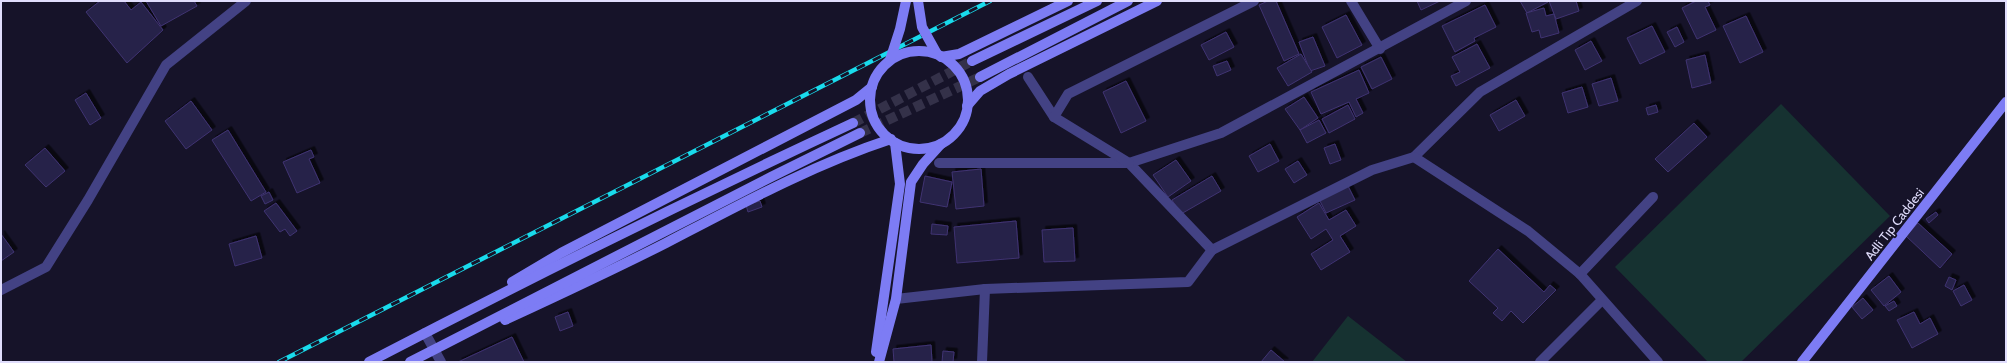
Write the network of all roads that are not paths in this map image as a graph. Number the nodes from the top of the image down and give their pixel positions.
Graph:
1 (246, 1) edge
2 (906, 1) edge
3 (918, 1) edge
4 (1068, 1) edge
5 (1097, 1) edge
6 (1128, 1) edge
7 (1157, 1) edge
8 (1254, 1) edge
9 (1351, 1) edge
10 (1466, 1) edge
11 (1637, 1) edge
12 (1380, 49) junction
13 (939, 56) junction
14 (890, 60) junction
15 (972, 61) tunnel mouth
16 (980, 77) tunnel mouth
17 (1028, 77) dead end
18 (872, 87) junction
19 (2006, 102) edge
20 (967, 106) junction
21 (1054, 117) junction
22 (853, 123) tunnel mouth
23 (860, 133) tunnel mouth
24 (893, 141) junction
25 (941, 144) junction
26 (1414, 157) junction
27 (939, 163) dead end
28 (1130, 163) junction
29 (1653, 197) dead end
30 (1212, 250) junction
31 (894, 266) junction
32 (1580, 274) junction
33 (986, 289) junction
34 (1, 290) edge
35 (896, 299) junction
36 (1602, 300) junction
37 (424, 333) junction
38 (433, 350) junction
39 (368, 362) edge
40 (410, 362) edge
41 (441, 362) edge
42 (874, 362) edge
43 (879, 362) edge
44 (982, 362) edge
45 (1540, 362) edge
46 (1658, 362) edge
47 (1802, 362) edge

1 - 34 street
2 - 14 main road, bridge
3 - 13 main road, bridge
4 - 13 main road
5 - 15 main road
6 - 16 main road
7 - 20 main road
8 - 21 street
9 - 12 street
10 - 12 street
11 - 26 street
12 - 28 street
13 - 14 main road, bridge
13 - 20 main road, bridge
14 - 18 main road, bridge
17 - 21 street
18 - 24 main road, bridge
18 - 37 main road
19 - 47 main road, Adli Tıp Caddesi
20 - 25 main road, bridge
21 - 28 street
22 - 37 main road
23 - 38 main road
24 - 25 main road, bridge
24 - 31 main road
24 - 38 main road
25 - 31 main road
26 - 30 street
26 - 32 street
27 - 28 street
28 - 30 street
29 - 32 street
30 - 33 street
31 - 35 main road
31 - 42 main road
32 - 36 street
33 - 35 street
33 - 44 street
35 - 43 main road
36 - 45 street
36 - 46 street
37 - 38 street
37 - 39 main road
38 - 40 main road
38 - 41 street

